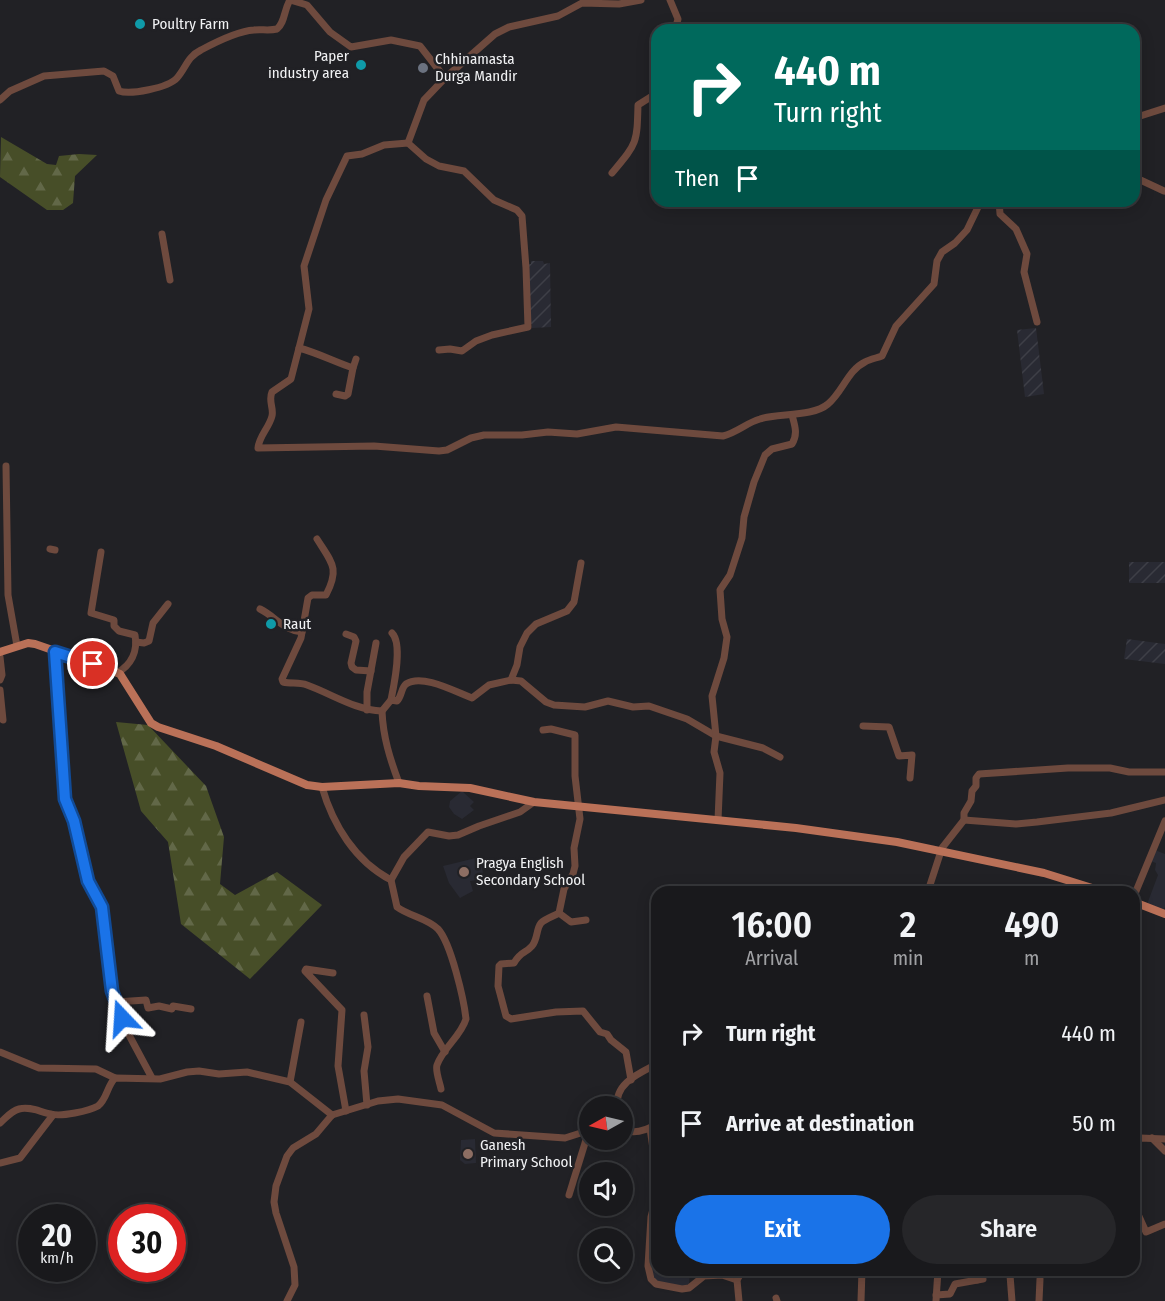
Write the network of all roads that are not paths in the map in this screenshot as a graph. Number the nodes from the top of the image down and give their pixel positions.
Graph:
1 (290, 0) edge
2 (641, 0) edge
3 (670, 0) edge
4 (677, 24) edge
5 (445, 78) junction
6 (651, 97) edge
7 (0, 100) edge
8 (1165, 108) edge
9 (1140, 116) edge
10 (408, 143) junction
11 (612, 173) dead end
12 (1140, 180) edge
13 (1164, 190) edge
14 (978, 207) edge
15 (999, 207) edge
16 (162, 234) dead end
17 (170, 280) dead end
18 (1037, 322) dead end
19 (299, 348) junction
20 (439, 350) dead end
21 (356, 359) dead end
22 (353, 368) junction
23 (336, 394) dead end
24 (792, 415) junction
25 (6, 466) dead end
26 (317, 539) dead end
27 (101, 552) dead end
28 (581, 563) dead end
29 (168, 604) dead end
30 (260, 609) dead end
31 (302, 632) junction
32 (346, 633) dead end
33 (392, 633) dead end
34 (136, 642) junction
35 (376, 644) dead end
36 (17, 646) junction
37 (0, 652) edge
38 (55, 652) junction
39 (0, 657) edge
40 (371, 671) junction
41 (117, 673) junction
42 (0, 680) edge
43 (511, 680) junction
44 (0, 690) edge
45 (391, 700) junction
46 (367, 710) junction
47 (382, 711) junction
48 (3, 720) dead end
49 (863, 726) dead end
50 (543, 730) dead end
51 (716, 736) junction
52 (780, 757) dead end
53 (1165, 772) edge
54 (910, 778) dead end
55 (399, 783) junction
56 (322, 787) junction
57 (1165, 800) edge
58 (534, 802) junction
59 (577, 805) junction
60 (718, 820) junction
61 (964, 820) junction
62 (1165, 821) edge
63 (942, 852) junction
64 (391, 880) junction
65 (929, 886) edge
66 (1086, 886) edge
67 (1138, 886) edge
68 (1140, 904) edge
69 (559, 913) junction
70 (1165, 914) edge
71 (586, 920) dead end
72 (333, 973) dead end
73 (428, 996) dead end
74 (116, 1002) junction
75 (191, 1009) dead end
76 (364, 1015) dead end
77 (301, 1022) dead end
78 (0, 1052) edge
79 (445, 1052) junction
80 (651, 1067) edge
81 (115, 1078) junction
82 (152, 1078) junction
83 (631, 1080) junction
84 (290, 1082) junction
85 (441, 1089) dead end
86 (618, 1096) edge
87 (367, 1105) junction
88 (346, 1111) junction
89 (53, 1115) junction
90 (332, 1115) junction
91 (0, 1123) edge
92 (650, 1128) joint
93 (633, 1131) edge
94 (579, 1133) edge
95 (651, 1135) edge
96 (1152, 1137) junction
97 (1140, 1138) edge
98 (1165, 1139) edge
99 (583, 1150) edge
100 (1165, 1151) edge
101 (0, 1163) edge
102 (569, 1195) dead end
103 (651, 1217) edge
104 (1140, 1219) edge
105 (1165, 1224) edge
106 (704, 1276) edge
107 (725, 1276) edge
108 (739, 1276) edge
109 (862, 1276) edge
110 (938, 1276) edge
111 (979, 1276) edge
112 (1010, 1276) edge
113 (1040, 1279) dead end
114 (737, 1280) junction
115 (936, 1298) edge
116 (287, 1301) edge
117 (739, 1301) edge
118 (861, 1301) edge
119 (1012, 1301) edge
120 (1040, 1301) edge

1 - 5 street
1 - 7 street
2 - 5 street
3 - 4 street
5 - 10 street
6 - 11 street
8 - 9 street
10 - 19 street
10 - 20 street
12 - 13 street
14 - 24 street
15 - 18 street
16 - 17 street
19 - 22 street
19 - 24 street
21 - 22 street
22 - 23 street
24 - 51 street
25 - 36 street
26 - 31 street
27 - 34 street
28 - 43 street
29 - 34 street
30 - 31 street
31 - 46 street
32 - 40 street
33 - 45 street
34 - 41 street
35 - 40 street
36 - 37 main road
36 - 38 main road
38 - 41 main road
38 - 74 street
39 - 42 street
40 - 46 street
41 - 56 main road
43 - 45 street
43 - 51 street
44 - 48 street
45 - 47 street
46 - 47 street
47 - 55 street
49 - 54 street
50 - 59 street
51 - 52 street
51 - 60 street
53 - 61 street
55 - 56 main road
55 - 58 main road
56 - 64 street
57 - 61 street
58 - 59 main road
58 - 64 street
59 - 60 main road
59 - 69 street
60 - 63 main road
61 - 63 street
62 - 67 street
63 - 65 street
63 - 66 main road
64 - 79 street
68 - 70 main road
69 - 71 street
69 - 83 street
72 - 88 street
73 - 79 street
74 - 75 street
74 - 82 street
76 - 87 street
77 - 84 street
78 - 81 street
79 - 85 street
80 - 83 street
81 - 82 street
81 - 89 street
82 - 84 street
83 - 86 street
84 - 90 street
87 - 88 street
87 - 94 street
88 - 90 street
89 - 91 street
89 - 101 street
90 - 116 street
92 - 93 street
92 - 95 street
96 - 97 street
96 - 98 street
96 - 100 street
99 - 102 street
103 - 106 street
104 - 105 street
107 - 114 street
108 - 114 street
109 - 118 street
110 - 115 street
111 - 115 street
112 - 119 street
113 - 120 street
114 - 117 street

